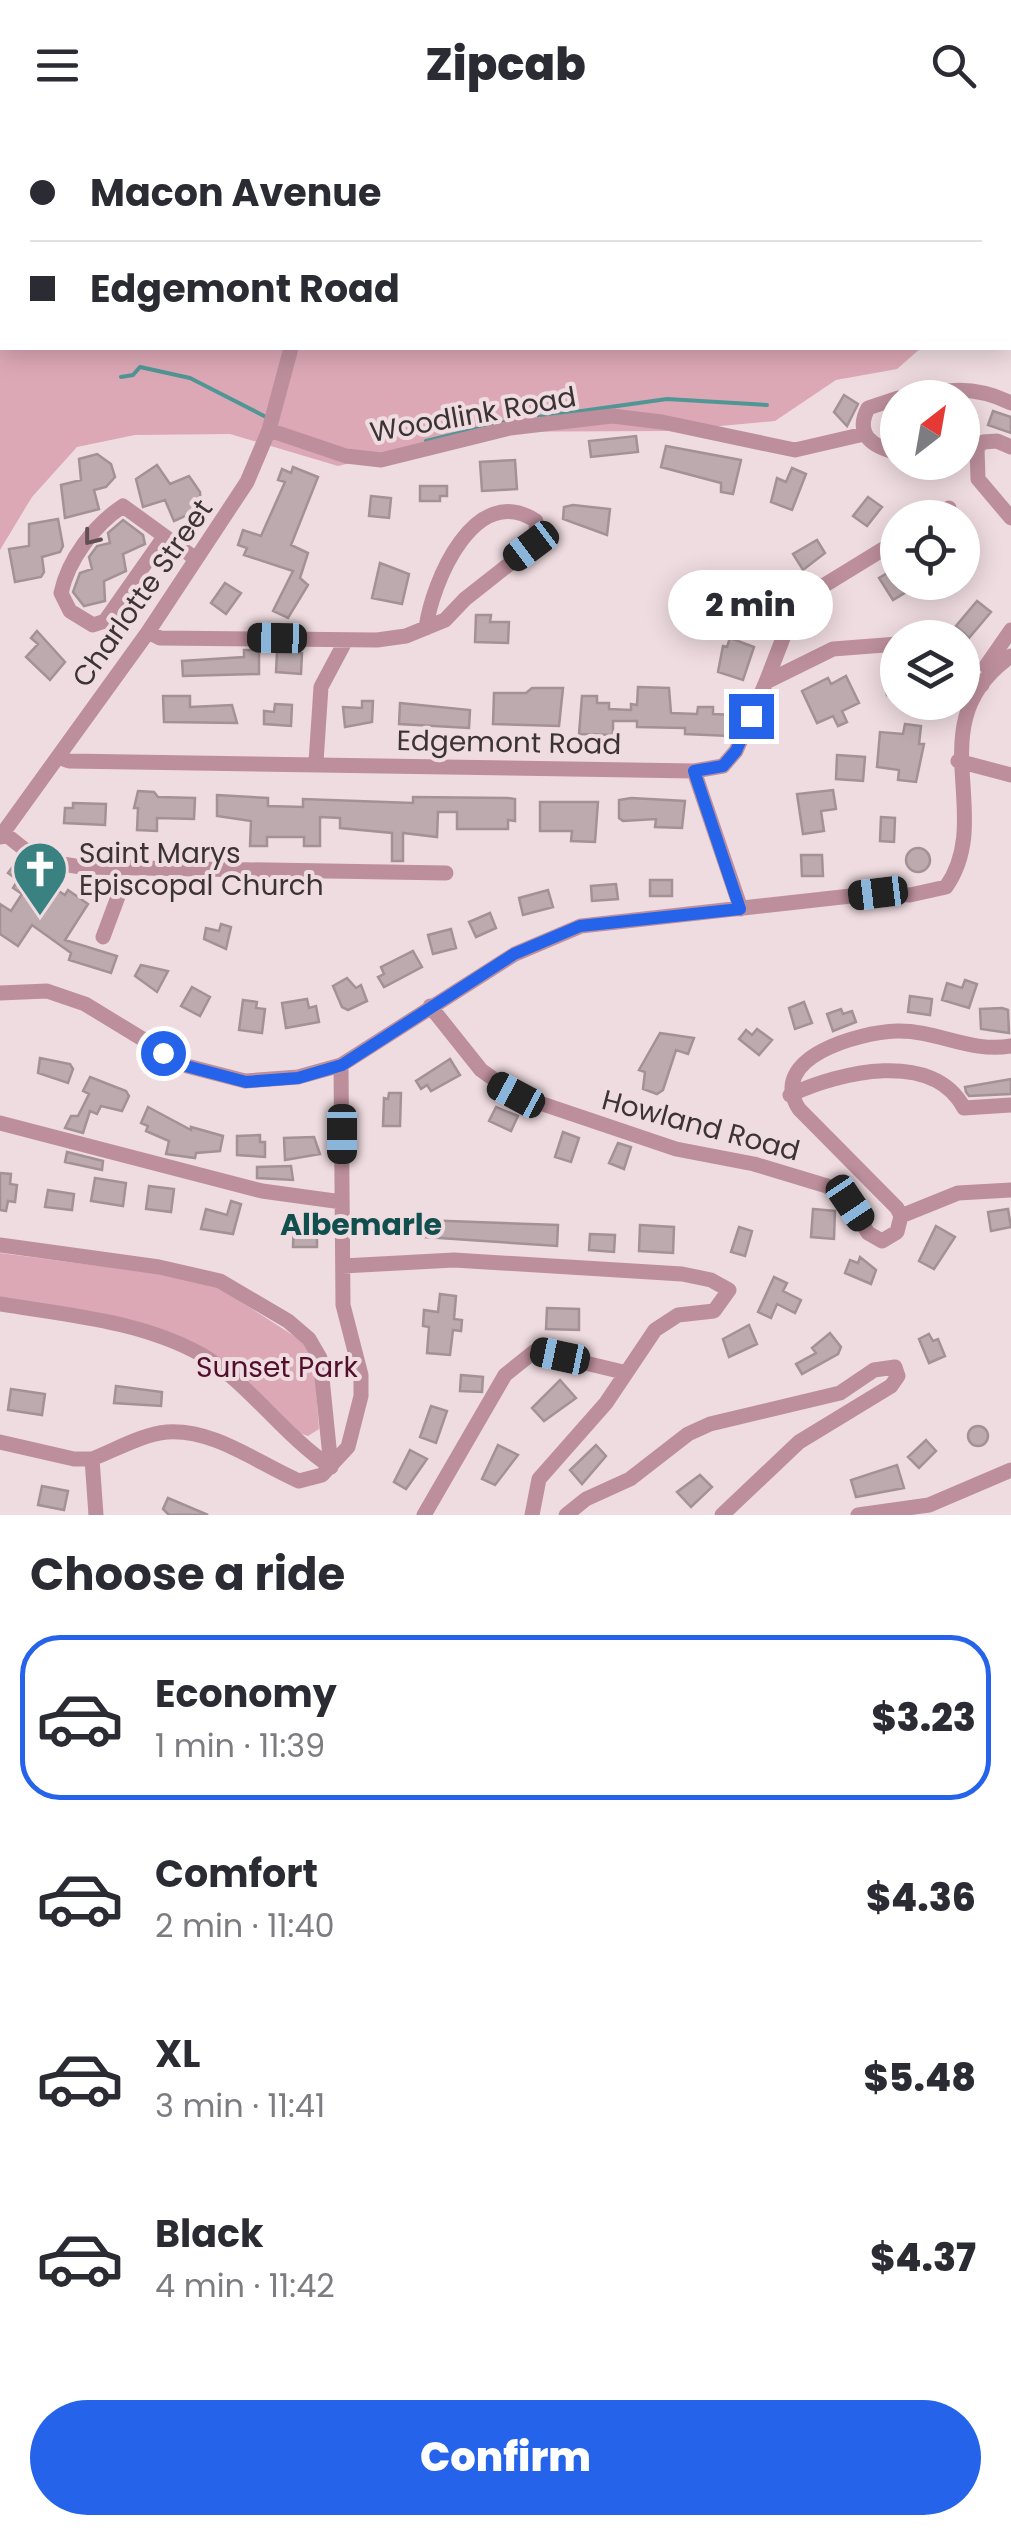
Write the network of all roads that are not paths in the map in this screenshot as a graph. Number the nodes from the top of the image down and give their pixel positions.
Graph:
1 (290, 353) edge
2 (980, 391) edge
3 (1011, 403) edge
4 (880, 404) edge
5 (270, 430) junction
6 (864, 434) junction
7 (980, 445) edge
8 (1011, 447) edge
9 (880, 449) edge
10 (980, 480) edge
11 (1011, 518) edge
12 (164, 536) junction
13 (880, 551) edge
14 (196, 560) junction
15 (426, 628) junction
16 (1011, 630) edge
17 (148, 632) junction
18 (346, 640) junction
19 (880, 645) edge
20 (1011, 656) edge
21 (991, 670) junction
22 (766, 682) junction
23 (982, 685) joint
24 (58, 757) junction
25 (958, 760) junction
26 (316, 762) junction
27 (694, 771) junction
28 (1011, 774) edge
29 (2, 835) edge
30 (120, 868) junction
31 (446, 873) dead end
32 (740, 909) junction
33 (102, 937) dead end
34 (0, 993) edge
35 (430, 1006) junction
36 (1011, 1046) edge
37 (342, 1065) junction
38 (790, 1095) junction
39 (1011, 1106) edge
40 (0, 1123) edge
41 (1011, 1190) edge
42 (342, 1202) junction
43 (901, 1216) junction
44 (0, 1245) edge
45 (343, 1266) junction
46 (0, 1304) edge
47 (624, 1372) junction
48 (0, 1442) edge
49 (92, 1459) junction
50 (332, 1467) junction
51 (1011, 1470) edge
52 (96, 1515) edge
53 (424, 1515) edge
54 (532, 1515) edge
55 (566, 1515) edge
56 (722, 1515) edge
57 (858, 1515) edge

1 - 5 street, Charlotte Street
2 - 3 street
4 - 6 street
5 - 6 street, Woodlink Road
5 - 14 street, Charlotte Street
6 - 9 street
7 - 8 street
10 - 11 street
12 -> 12 street
12 - 14 street
13 - 22 street, Edgemont Road
14 - 17 street, Charlotte Street
15 - 15 street
15 - 18 street
16 - 21 street
17 - 18 street
17 - 24 street, Charlotte Street
18 - 26 street
19 - 22 street
20 - 21 street
21 - 23 street
22 - 27 street, Edgemont Road
23 - 25 street
24 - 26 street, Edgemont Road
24 - 29 street, Charlotte Street
25 - 28 street
25 - 32 street
26 - 27 street, Edgemont Road
27 - 32 street
29 - 30 street
30 - 31 street
30 - 33 street
32 - 35 street
34 - 37 street
35 - 37 street
35 - 43 street, Howland Road
36 - 38 street, Howland Road
37 - 42 street
38 - 39 street
38 - 43 street, Howland Road
40 - 42 street
41 - 43 street, Howland Road
42 - 45 street
44 - 50 street
45 - 47 street
45 - 50 street
46 - 50 street
47 - 53 street
47 - 54 street
48 - 49 street
49 - 50 street
49 - 52 street
51 - 57 street
55 - 56 street

